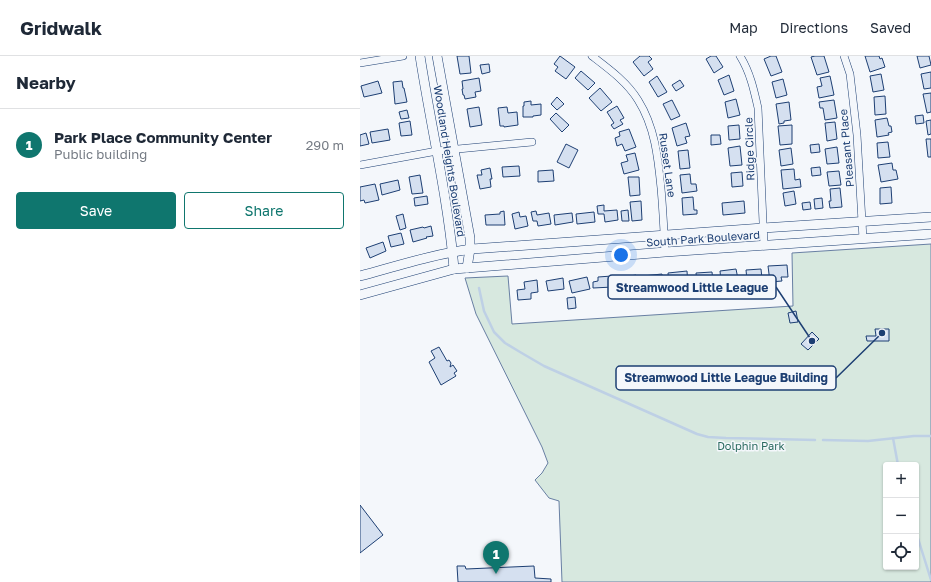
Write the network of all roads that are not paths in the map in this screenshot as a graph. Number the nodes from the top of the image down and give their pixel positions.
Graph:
1 (403, 56) edge
2 (420, 56) edge
3 (437, 56) edge
4 (592, 56) edge
5 (740, 56) edge
6 (844, 56) edge
7 (360, 63) edge
8 (532, 142) dead end
9 (454, 150) junction
10 (437, 151) junction
11 (360, 165) edge
12 (931, 218) edge
13 (862, 222) junction
14 (763, 228) junction
15 (931, 234) edge
16 (664, 235) junction
17 (863, 239) junction
18 (764, 245) junction
19 (470, 249) junction
20 (452, 252) junction
21 (665, 252) junction
22 (466, 268) junction
23 (454, 269) junction
24 (360, 276) edge
25 (360, 295) edge

1 - 7 street
2 - 10 street, Woodland Heights Boulevard
3 - 9 street, Woodland Heights Boulevard
4 - 16 street, Russet Lane
5 - 14 street, Ridge Circle
6 - 13 street, Pleasant Place
8 - 9 street
9 - 10 street
9 - 19 street, Woodland Heights Boulevard
10 - 11 street
10 - 20 street, Woodland Heights Boulevard
12 - 13 street, South Park Boulevard
13 - 14 street, South Park Boulevard
13 - 17 street, Pleasant Place
14 - 16 street, South Park Boulevard
14 - 18 street, Ridge Circle
15 - 17 street, South Park Boulevard
16 - 19 street, South Park Boulevard
16 - 21 street, Russet Lane
17 - 18 street, South Park Boulevard
18 - 21 street, South Park Boulevard
19 - 20 street, South Park Boulevard
19 - 22 street, Woodland Heights Boulevard
20 - 23 street, Woodland Heights Boulevard
20 - 24 street, South Park Boulevard
21 - 22 street, South Park Boulevard
22 - 23 street, South Park Boulevard
23 - 25 street, South Park Boulevard

